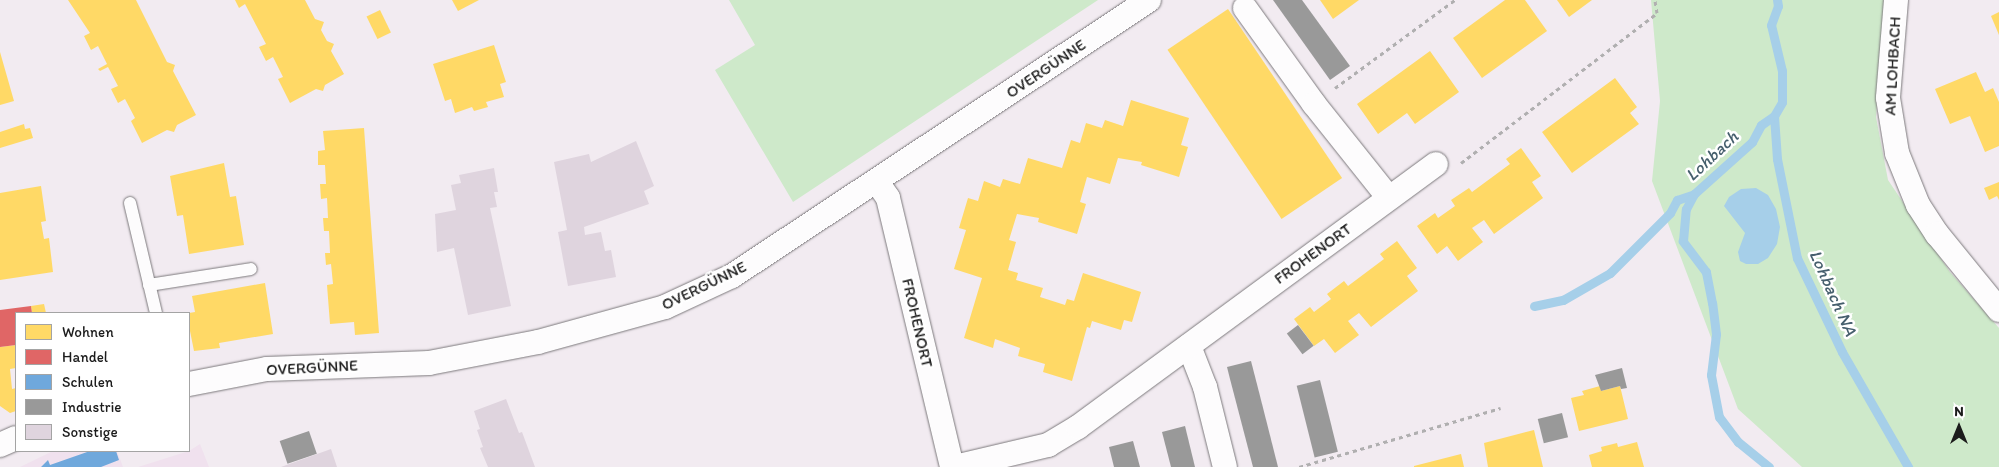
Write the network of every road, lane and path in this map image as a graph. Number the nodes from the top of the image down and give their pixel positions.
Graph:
1 (1149, 0) edge
2 (1455, 0) edge
3 (1655, 0) edge
4 (1896, 0) edge
5 (1245, 8) dead end
6 (1314, 104) junction
7 (1436, 164) joint
8 (877, 182) junction
9 (1389, 198) junction
10 (130, 203) dead end
11 (251, 269) dead end
12 (149, 285) junction
13 (1999, 310) edge
14 (156, 312) edge
15 (1189, 346) junction
16 (190, 384) edge
17 (1501, 408) dead end
18 (15, 438) edge
19 (0, 445) edge
20 (953, 467) edge
21 (1226, 467) edge
22 (1298, 467) edge

1 - 8 street, OVERGÜNNE
2 - 6 path
3 - 7 path
4 - 13 street, AM LOHBACH
5 - 6 street
6 - 9 street
7 - 9 street, FROHENORT
8 - 16 street, OVERGÜNNE
8 - 20 street, FROHENORT
9 - 15 street, FROHENORT
10 - 12 lane
11 - 12 lane
12 - 14 lane
15 - 20 street, FROHENORT
15 - 21 street
17 - 22 path
18 - 19 street

